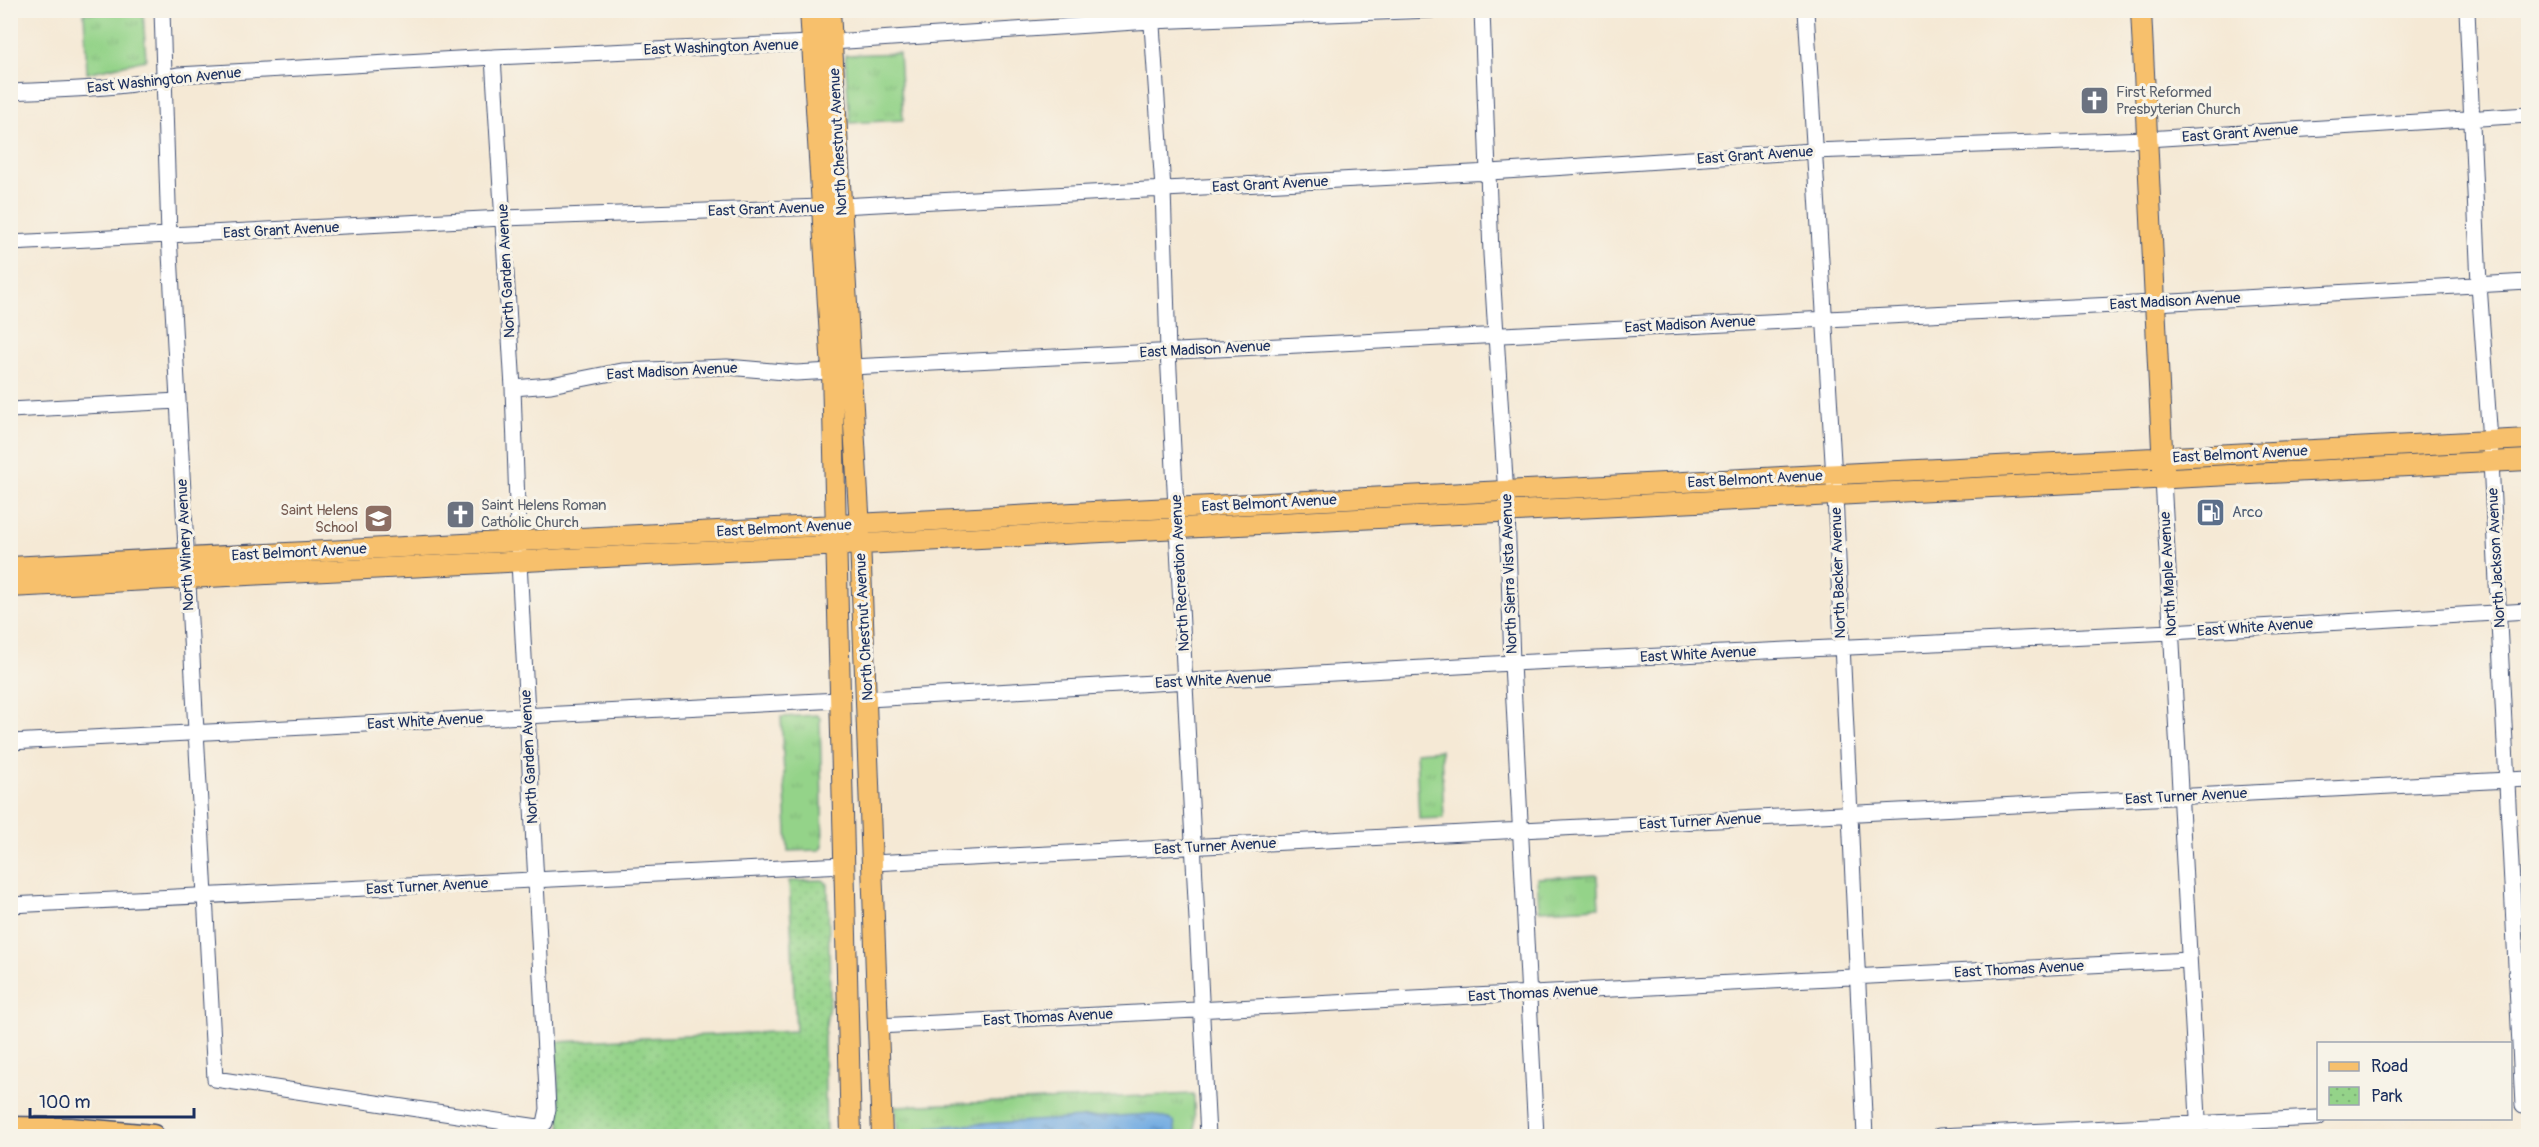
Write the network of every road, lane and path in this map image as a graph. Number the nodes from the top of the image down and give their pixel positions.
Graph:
1 (162, 10) edge
2 (810, 10) edge
3 (830, 10) edge
4 (1432, 10) edge
5 (1482, 10) edge
6 (1806, 10) edge
7 (2141, 10) edge
8 (2467, 10) edge
9 (1151, 16) edge
10 (832, 42) junction
11 (812, 43) junction
12 (493, 57) junction
13 (165, 79) junction
14 (10, 92) edge
15 (2529, 115) edge
16 (2472, 118) junction
17 (2147, 139) junction
18 (1814, 151) junction
19 (1490, 172) junction
20 (1162, 189) junction
21 (842, 206) junction
22 (822, 207) junction
23 (503, 218) junction
24 (169, 235) junction
25 (10, 243) edge
26 (2529, 282) edge
27 (2479, 284) junction
28 (2155, 303) junction
29 (1825, 317) junction
30 (1496, 334) junction
31 (1168, 351) junction
32 (851, 367) junction
33 (832, 371) junction
34 (513, 388) junction
35 (178, 401) junction
36 (10, 410) edge
37 (2529, 439) edge
38 (2490, 441) junction
39 (2162, 458) junction
40 (2529, 460) edge
41 (2491, 462) junction
42 (1833, 475) junction
43 (2163, 479) junction
44 (1505, 491) junction
45 (1835, 495) junction
46 (1176, 508) junction
47 (1507, 512) junction
48 (859, 524) junction
49 (835, 525) junction
50 (1177, 528) junction
51 (518, 541) junction
52 (860, 544) junction
53 (835, 545) junction
54 (185, 558) junction
55 (519, 562) junction
56 (10, 567) edge
57 (186, 578) junction
58 (10, 587) edge
59 (2529, 611) edge
60 (2498, 612) junction
61 (2172, 632) junction
62 (1841, 648) junction
63 (1512, 663) junction
64 (1185, 681) junction
65 (868, 699) junction
66 (839, 700) junction
67 (528, 716) junction
68 (197, 733) junction
69 (10, 742) edge
70 (2529, 779) edge
71 (2507, 780) junction
72 (2180, 797) junction
73 (1848, 814) junction
74 (1521, 830) junction
75 (1194, 847) junction
76 (872, 863) junction
77 (844, 865) junction
78 (536, 880) junction
79 (206, 896) junction
80 (10, 905) edge
81 (2521, 943) edge
82 (2189, 960) junction
83 (1858, 977) junction
84 (1530, 993) junction
85 (1202, 1010) junction
86 (878, 1026) junction
87 (216, 1079) joint
88 (2521, 1106) edge
89 (2317, 1118) edge
90 (10, 1128) edge
91 (2198, 1131) edge
92 (153, 1137) edge
93 (851, 1137) edge
94 (882, 1137) edge
95 (1208, 1137) edge
96 (1536, 1137) edge
97 (1864, 1137) edge
98 (1939, 1137) edge

1 - 13 street, North Winery Avenue
2 - 11 main road, North Chestnut Avenue
3 - 10 main road, North Chestnut Avenue
4 - 9 street, East Washington Avenue
5 - 19 street, North Sierra Vista Avenue
6 - 18 street, North Backer Avenue
7 - 17 main road, North Maple Avenue
8 - 16 street, North Jackson Avenue
9 - 10 street, East Washington Avenue
9 - 20 street, North Recreation Avenue
10 - 11 street, East Washington Avenue
10 - 21 main road, North Chestnut Avenue
11 - 12 street, East Washington Avenue
11 - 22 main road, North Chestnut Avenue
12 - 13 street, East Washington Avenue
12 - 23 street, North Garden Avenue
13 - 14 street, East Washington Avenue
13 - 24 street, North Winery Avenue
15 - 16 street, East Grant Avenue
16 - 17 street, East Grant Avenue
16 - 27 street, North Jackson Avenue
17 - 18 street, East Grant Avenue
17 - 28 main road, North Maple Avenue
18 - 19 street, East Grant Avenue
18 - 29 street, North Backer Avenue
19 - 20 street, East Grant Avenue
19 - 30 street, North Sierra Vista Avenue
20 - 21 street, East Grant Avenue
20 - 31 street, North Recreation Avenue
21 - 22 street, East Grant Avenue
21 - 32 main road, North Chestnut Avenue
22 - 23 street, East Grant Avenue
22 - 33 main road, North Chestnut Avenue
23 - 24 street, East Grant Avenue
23 - 34 street, North Garden Avenue
24 - 25 street, East Grant Avenue
24 - 35 street, North Winery Avenue
26 - 27 street, East Madison Avenue
27 - 28 street, East Madison Avenue
27 - 38 street, North Jackson Avenue
28 - 29 street, East Madison Avenue
28 - 39 main road, North Maple Avenue
29 - 30 street, East Madison Avenue
29 - 42 street, North Backer Avenue
30 - 31 street, East Madison Avenue
30 - 44 street, North Sierra Vista Avenue
31 - 32 street, East Madison Avenue
31 - 46 street, North Recreation Avenue
32 - 48 main road, North Chestnut Avenue
33 - 34 street, East Madison Avenue
33 - 49 main road, North Chestnut Avenue
34 - 51 street, North Garden Avenue
35 - 36 street
35 - 54 street, North Winery Avenue
37 - 38 main road, East Belmont Avenue
38 - 39 main road, East Belmont Avenue
38 - 41 street, North Jackson Avenue
39 - 42 main road, East Belmont Avenue
39 - 43 main road, North Maple Avenue
40 - 41 main road, East Belmont Avenue
41 - 43 main road, East Belmont Avenue
41 - 60 street, North Jackson Avenue
42 - 44 main road, East Belmont Avenue
42 - 45 street, North Backer Avenue
43 - 45 main road, East Belmont Avenue
43 - 61 street, North Maple Avenue
44 - 46 main road, East Belmont Avenue
44 - 47 street, North Sierra Vista Avenue
45 - 47 main road, East Belmont Avenue
45 - 62 street, North Backer Avenue
46 - 48 main road, East Belmont Avenue
46 - 50 street, North Recreation Avenue
47 - 50 main road, East Belmont Avenue
47 - 63 street, North Sierra Vista Avenue
48 - 49 main road, East Belmont Avenue
48 - 52 main road, North Chestnut Avenue
49 - 51 main road, East Belmont Avenue
49 - 53 main road, North Chestnut Avenue
50 - 52 main road, East Belmont Avenue
50 - 64 street, North Recreation Avenue
51 - 54 main road, East Belmont Avenue
51 - 55 street, North Garden Avenue
52 - 53 main road, East Belmont Avenue
52 - 65 main road, North Chestnut Avenue
53 - 55 main road, East Belmont Avenue
53 - 66 main road, North Chestnut Avenue
54 - 56 main road, East Belmont Avenue
54 - 57 street, North Winery Avenue
55 - 57 main road, East Belmont Avenue
55 - 67 street, North Garden Avenue
57 - 58 main road, East Belmont Avenue
57 - 68 street, North Winery Avenue
59 - 60 street, East White Avenue
60 - 61 street, East White Avenue
60 - 71 street, North Jackson Avenue
61 - 62 street, East White Avenue
61 - 72 street, North Maple Avenue
62 - 63 street, East White Avenue
62 - 73 street, North Backer Avenue
63 - 64 street, East White Avenue
63 - 74 street, North Sierra Vista Avenue
64 - 65 street, East White Avenue
64 - 75 street, North Recreation Avenue
65 - 76 main road, North Chestnut Avenue
66 - 67 street, East White Avenue
66 - 76 main road
66 - 77 main road, North Chestnut Avenue
67 - 68 street, East White Avenue
67 - 78 street, North Garden Avenue
68 - 69 street, East White Avenue
68 - 79 street, North Winery Avenue
70 - 71 street, East Turner Avenue
71 - 72 street, East Turner Avenue
71 - 81 street, North Jackson Avenue
72 - 73 street, East Turner Avenue
72 - 82 street, North Maple Avenue
73 - 74 street, East Turner Avenue
73 - 83 street, North Backer Avenue
74 - 75 street, East Turner Avenue
74 - 84 street, North Sierra Vista Avenue
75 - 76 street, East Turner Avenue
75 - 85 street, North Recreation Avenue
76 - 86 main road, North Chestnut Avenue
77 - 78 street, East Turner Avenue
77 - 93 main road, North Chestnut Avenue
78 - 79 street, East Turner Avenue
78 - 87 street, North Garden Avenue
79 - 80 street, East Turner Avenue
79 - 87 street, North Winery Avenue
81 - 88 street, North Jackson Avenue
82 - 83 street, East Thomas Avenue
82 - 91 street, North Maple Avenue
83 - 84 street, East Thomas Avenue
83 - 97 street, North Backer Avenue
84 - 85 street, East Thomas Avenue
84 - 96 street, North Sierra Vista Avenue
85 - 86 street, East Thomas Avenue
85 - 95 street, North Recreation Avenue
86 - 94 main road, North Chestnut Avenue
89 - 91 street
90 - 92 highway
91 - 98 street

